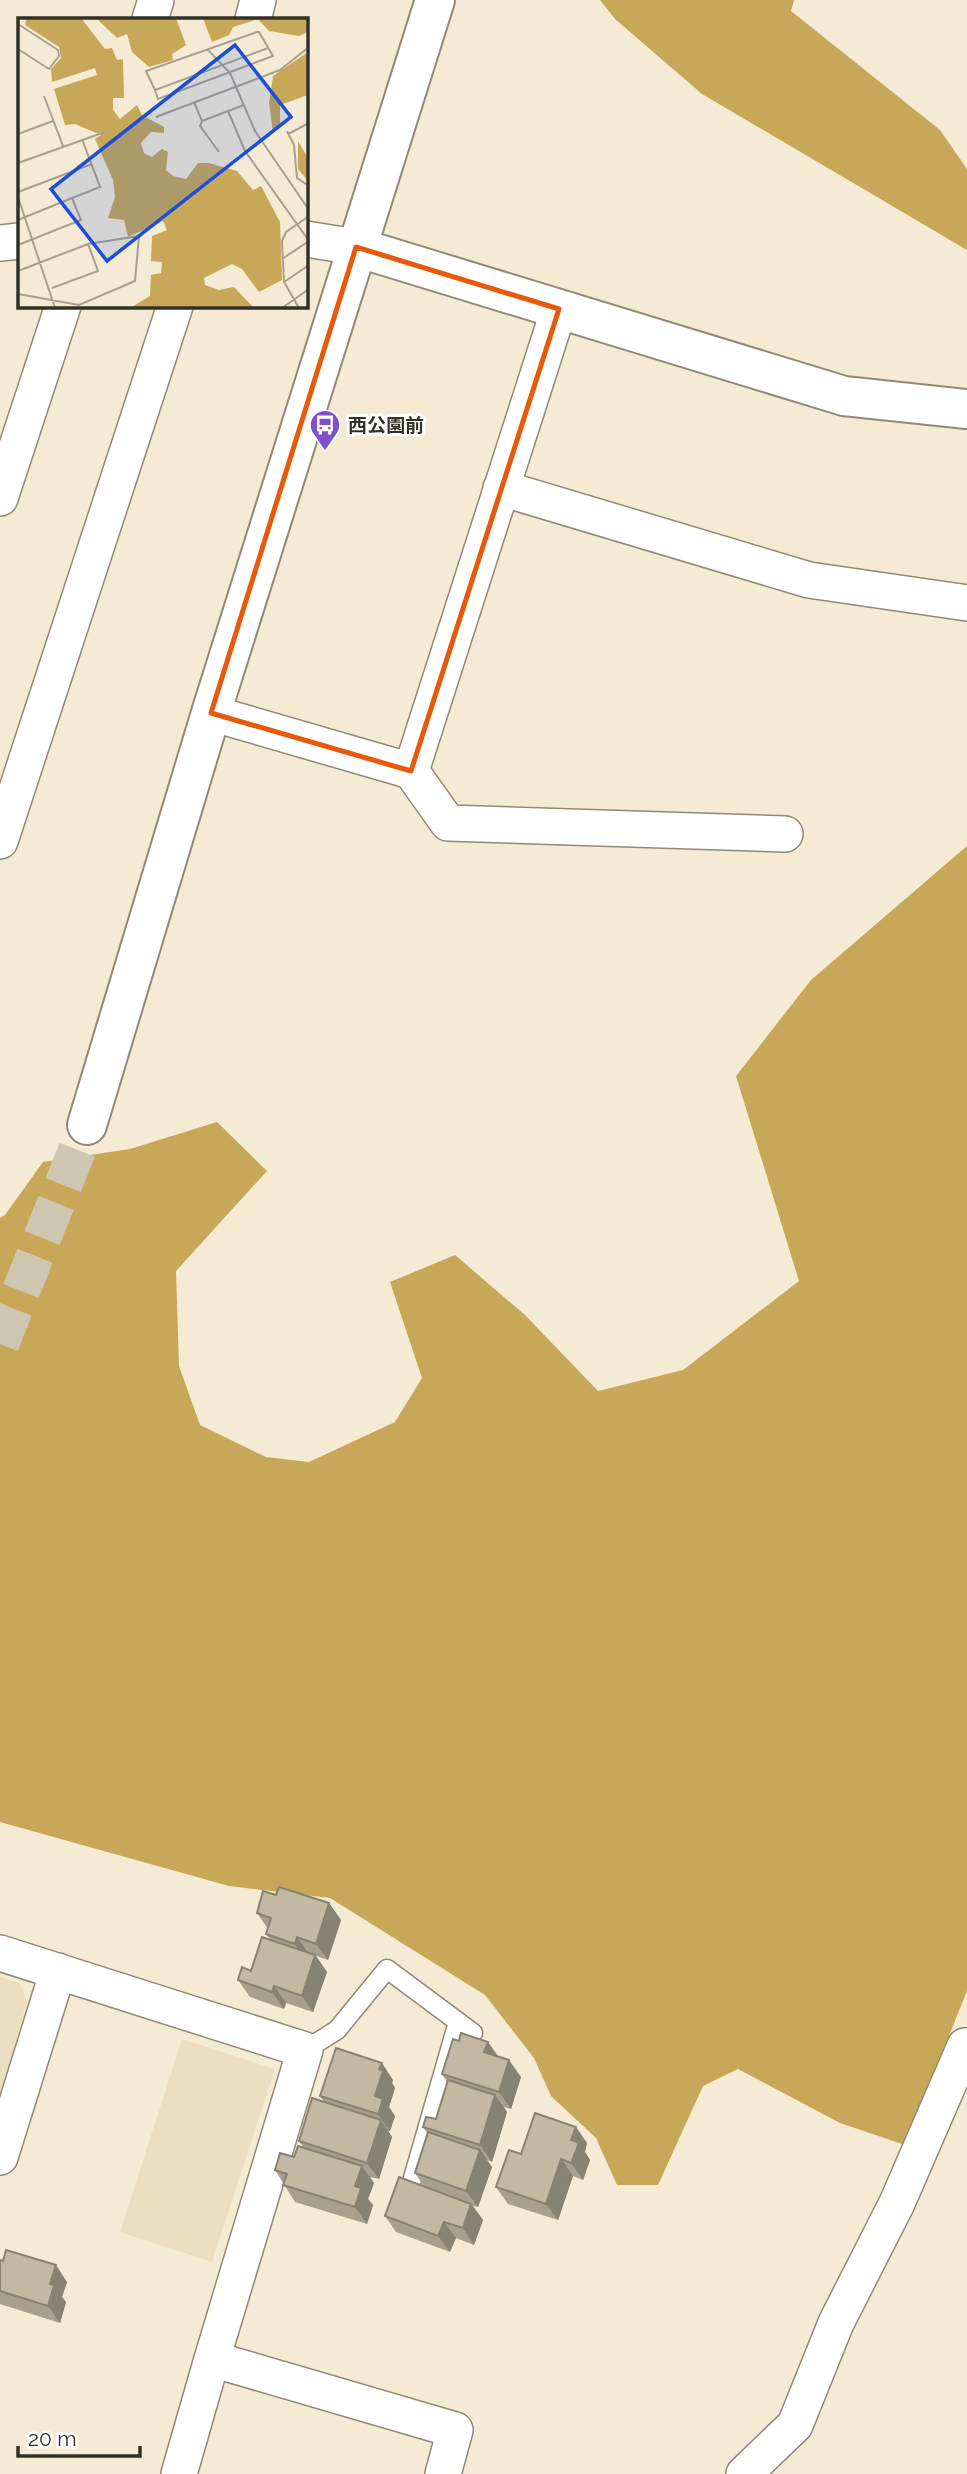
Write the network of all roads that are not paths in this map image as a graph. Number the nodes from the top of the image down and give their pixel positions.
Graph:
1 (156, 0) edge
2 (258, 0) edge
3 (435, 0) edge
4 (150, 18) edge
5 (253, 18) edge
6 (308, 239) edge
7 (18, 241) edge
8 (0, 243) edge
9 (356, 247) junction
10 (62, 308) edge
11 (174, 308) edge
12 (559, 309) junction
13 (967, 409) edge
14 (501, 488) junction
15 (0, 498) edge
16 (967, 603) edge
17 (211, 713) junction
18 (411, 771) junction
19 (785, 834) dead end
20 (0, 841) edge
21 (88, 1125) tunnel mouth
22 (0, 1953) edge
23 (58, 1971) junction
24 (458, 2022) junction
25 (473, 2033) dead end
26 (967, 2048) edge
27 (305, 2050) junction
28 (0, 2157) edge
29 (413, 2178) edge
30 (212, 2359) junction
31 (179, 2474) edge
32 (443, 2474) edge
33 (744, 2474) edge

1 - 4 street
2 - 5 street
3 - 9 street
6 - 9 street
7 - 8 street
9 - 12 street
9 - 17 street
10 - 15 street
11 - 20 street
12 - 13 street
12 - 14 street
14 - 16 street
14 - 18 street
17 - 18 street
17 - 21 street
18 - 19 street
22 - 23 street
23 - 27 street
23 - 28 street
24 - 25 lane
24 - 27 lane
24 - 29 lane
26 - 33 street
27 - 30 street
30 - 31 street
30 - 32 street

